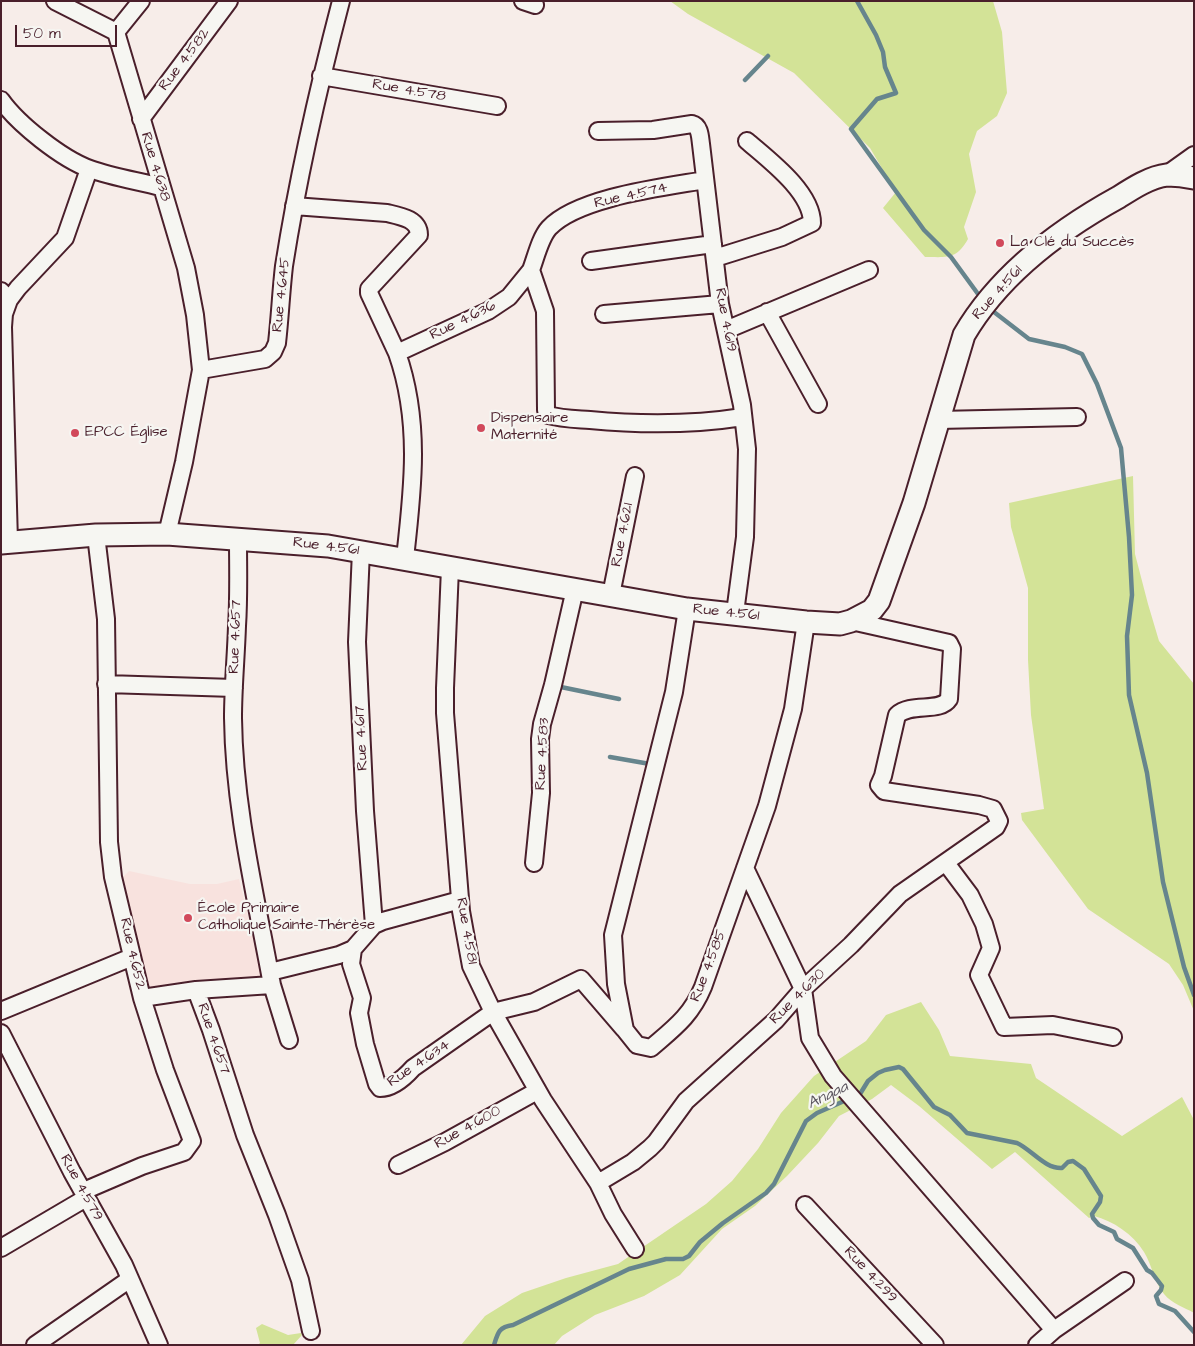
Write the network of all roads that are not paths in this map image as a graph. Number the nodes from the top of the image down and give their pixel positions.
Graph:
1 (55, 1) edge
2 (141, 1) edge
3 (229, 1) edge
4 (341, 1) edge
5 (116, 32) junction
6 (322, 76) junction
7 (1, 100) edge
8 (497, 106) dead end
9 (141, 119) junction
10 (598, 131) dead end
11 (747, 141) dead end
12 (1194, 156) edge
13 (89, 168) junction
14 (1166, 175) junction
15 (1194, 178) edge
16 (706, 180) junction
17 (161, 187) junction
18 (294, 206) junction
19 (714, 251) junction
20 (591, 261) dead end
21 (531, 270) junction
22 (868, 270) dead end
23 (5, 296) edge
24 (720, 304) junction
25 (767, 312) junction
26 (604, 314) dead end
27 (726, 330) junction
28 (397, 353) junction
29 (201, 370) junction
30 (818, 404) dead end
31 (743, 417) junction
32 (1077, 417) dead end
33 (938, 420) junction
34 (636, 476) dead end
35 (167, 534) junction
36 (96, 535) junction
37 (238, 539) junction
38 (5, 543) edge
39 (361, 551) junction
40 (405, 558) junction
41 (450, 568) junction
42 (575, 589) junction
43 (612, 595) junction
44 (687, 608) junction
45 (735, 613) junction
46 (851, 621) junction
47 (806, 622) junction
48 (106, 684) junction
49 (234, 688) junction
50 (946, 863) junction
51 (534, 864) dead end
52 (745, 868) junction
53 (460, 900) junction
54 (374, 925) junction
55 (353, 949) junction
56 (132, 956) junction
57 (271, 979) junction
58 (803, 989) junction
59 (196, 990) junction
60 (142, 998) junction
61 (1, 1011) edge
62 (493, 1012) junction
63 (625, 1030) junction
64 (1, 1033) edge
65 (1112, 1037) dead end
66 (289, 1040) dead end
67 (6, 1053) edge
68 (537, 1091) junction
69 (398, 1164) dead end
70 (598, 1182) junction
71 (86, 1198) junction
72 (805, 1204) dead end
73 (1, 1248) edge
74 (635, 1249) dead end
75 (130, 1279) junction
76 (1125, 1282) dead end
77 (1054, 1330) junction
78 (311, 1331) dead end
79 (35, 1345) edge
80 (159, 1345) edge
81 (935, 1345) edge
82 (1037, 1345) edge

1 - 5 street
2 - 5 street
3 - 9 street, Rue 4.582
4 - 6 street, Rue 4.645
5 - 9 street, Rue 4.638
6 - 8 street, Rue 4.578
6 - 18 street, Rue 4.645
7 - 13 street
9 - 17 street, Rue 4.638
10 - 16 street, Rue 4.619
11 - 19 street
12 - 14 street
13 - 17 street
13 - 23 street
14 - 15 main road, Rue 4.561
14 - 33 main road, Rue 4.561
16 - 19 street, Rue 4.619
16 - 21 street, Rue 4.574
17 - 29 street, Rue 4.638
18 - 28 street
18 - 29 street, Rue 4.645
19 - 20 street
19 - 24 street, Rue 4.619
21 - 28 street, Rue 4.636
21 - 31 street
22 - 25 street
23 - 38 street
24 - 26 street
24 - 27 street, Rue 4.619
25 - 27 street
25 - 30 street
27 - 31 street, Rue 4.619
28 - 40 street
29 - 35 street
31 - 45 street, Rue 4.619
32 - 33 street
33 - 46 main road, Rue 4.561
34 - 43 street, Rue 4.621
35 - 36 main road, Rue 4.561
35 - 37 main road, Rue 4.561
36 - 38 main road, Rue 4.561
36 - 48 street, Rue 4.652
37 - 39 main road, Rue 4.561
37 - 49 street, Rue 4.657
39 - 40 main road, Rue 4.561
39 - 54 street, Rue 4.617
40 - 41 main road, Rue 4.561
41 - 42 main road, Rue 4.561
41 - 53 street, Rue 4.581
42 - 43 main road, Rue 4.561
42 - 51 street, Rue 4.583
43 - 44 main road, Rue 4.561
44 - 45 main road, Rue 4.561
44 - 63 street
45 - 47 main road, Rue 4.561
46 - 47 main road, Rue 4.561
46 - 50 street, Rue 4.630
47 - 52 street, Rue 4.585
48 - 49 street
48 - 56 street, Rue 4.652
49 - 57 street, Rue 4.657
50 - 58 street, Rue 4.630
50 - 65 street
52 - 58 street
52 - 63 street, Rue 4.585
53 - 54 street
53 - 62 street, Rue 4.581
54 - 55 street
55 - 57 street
55 - 62 street, Rue 4.634
56 - 60 street, Rue 4.652
56 - 61 street
57 - 59 street, Rue 4.657
57 - 66 street
58 - 70 street, Rue 4.630
58 - 77 street
59 - 60 street
59 - 78 street, Rue 4.657
60 - 71 street, Rue 4.652
62 - 63 street, Rue 4.634
62 - 68 street, Rue 4.581
64 - 67 street, Rue 4.579
67 - 71 street, Rue 4.579
68 - 69 street, Rue 4.600
68 - 70 street, Rue 4.581
70 - 74 street, Rue 4.581
71 - 73 street, Rue 4.652
71 - 75 street, Rue 4.579
72 - 81 street, Rue 4.299
75 - 79 street
75 - 80 street, Rue 4.579
76 - 77 street
77 - 82 street

